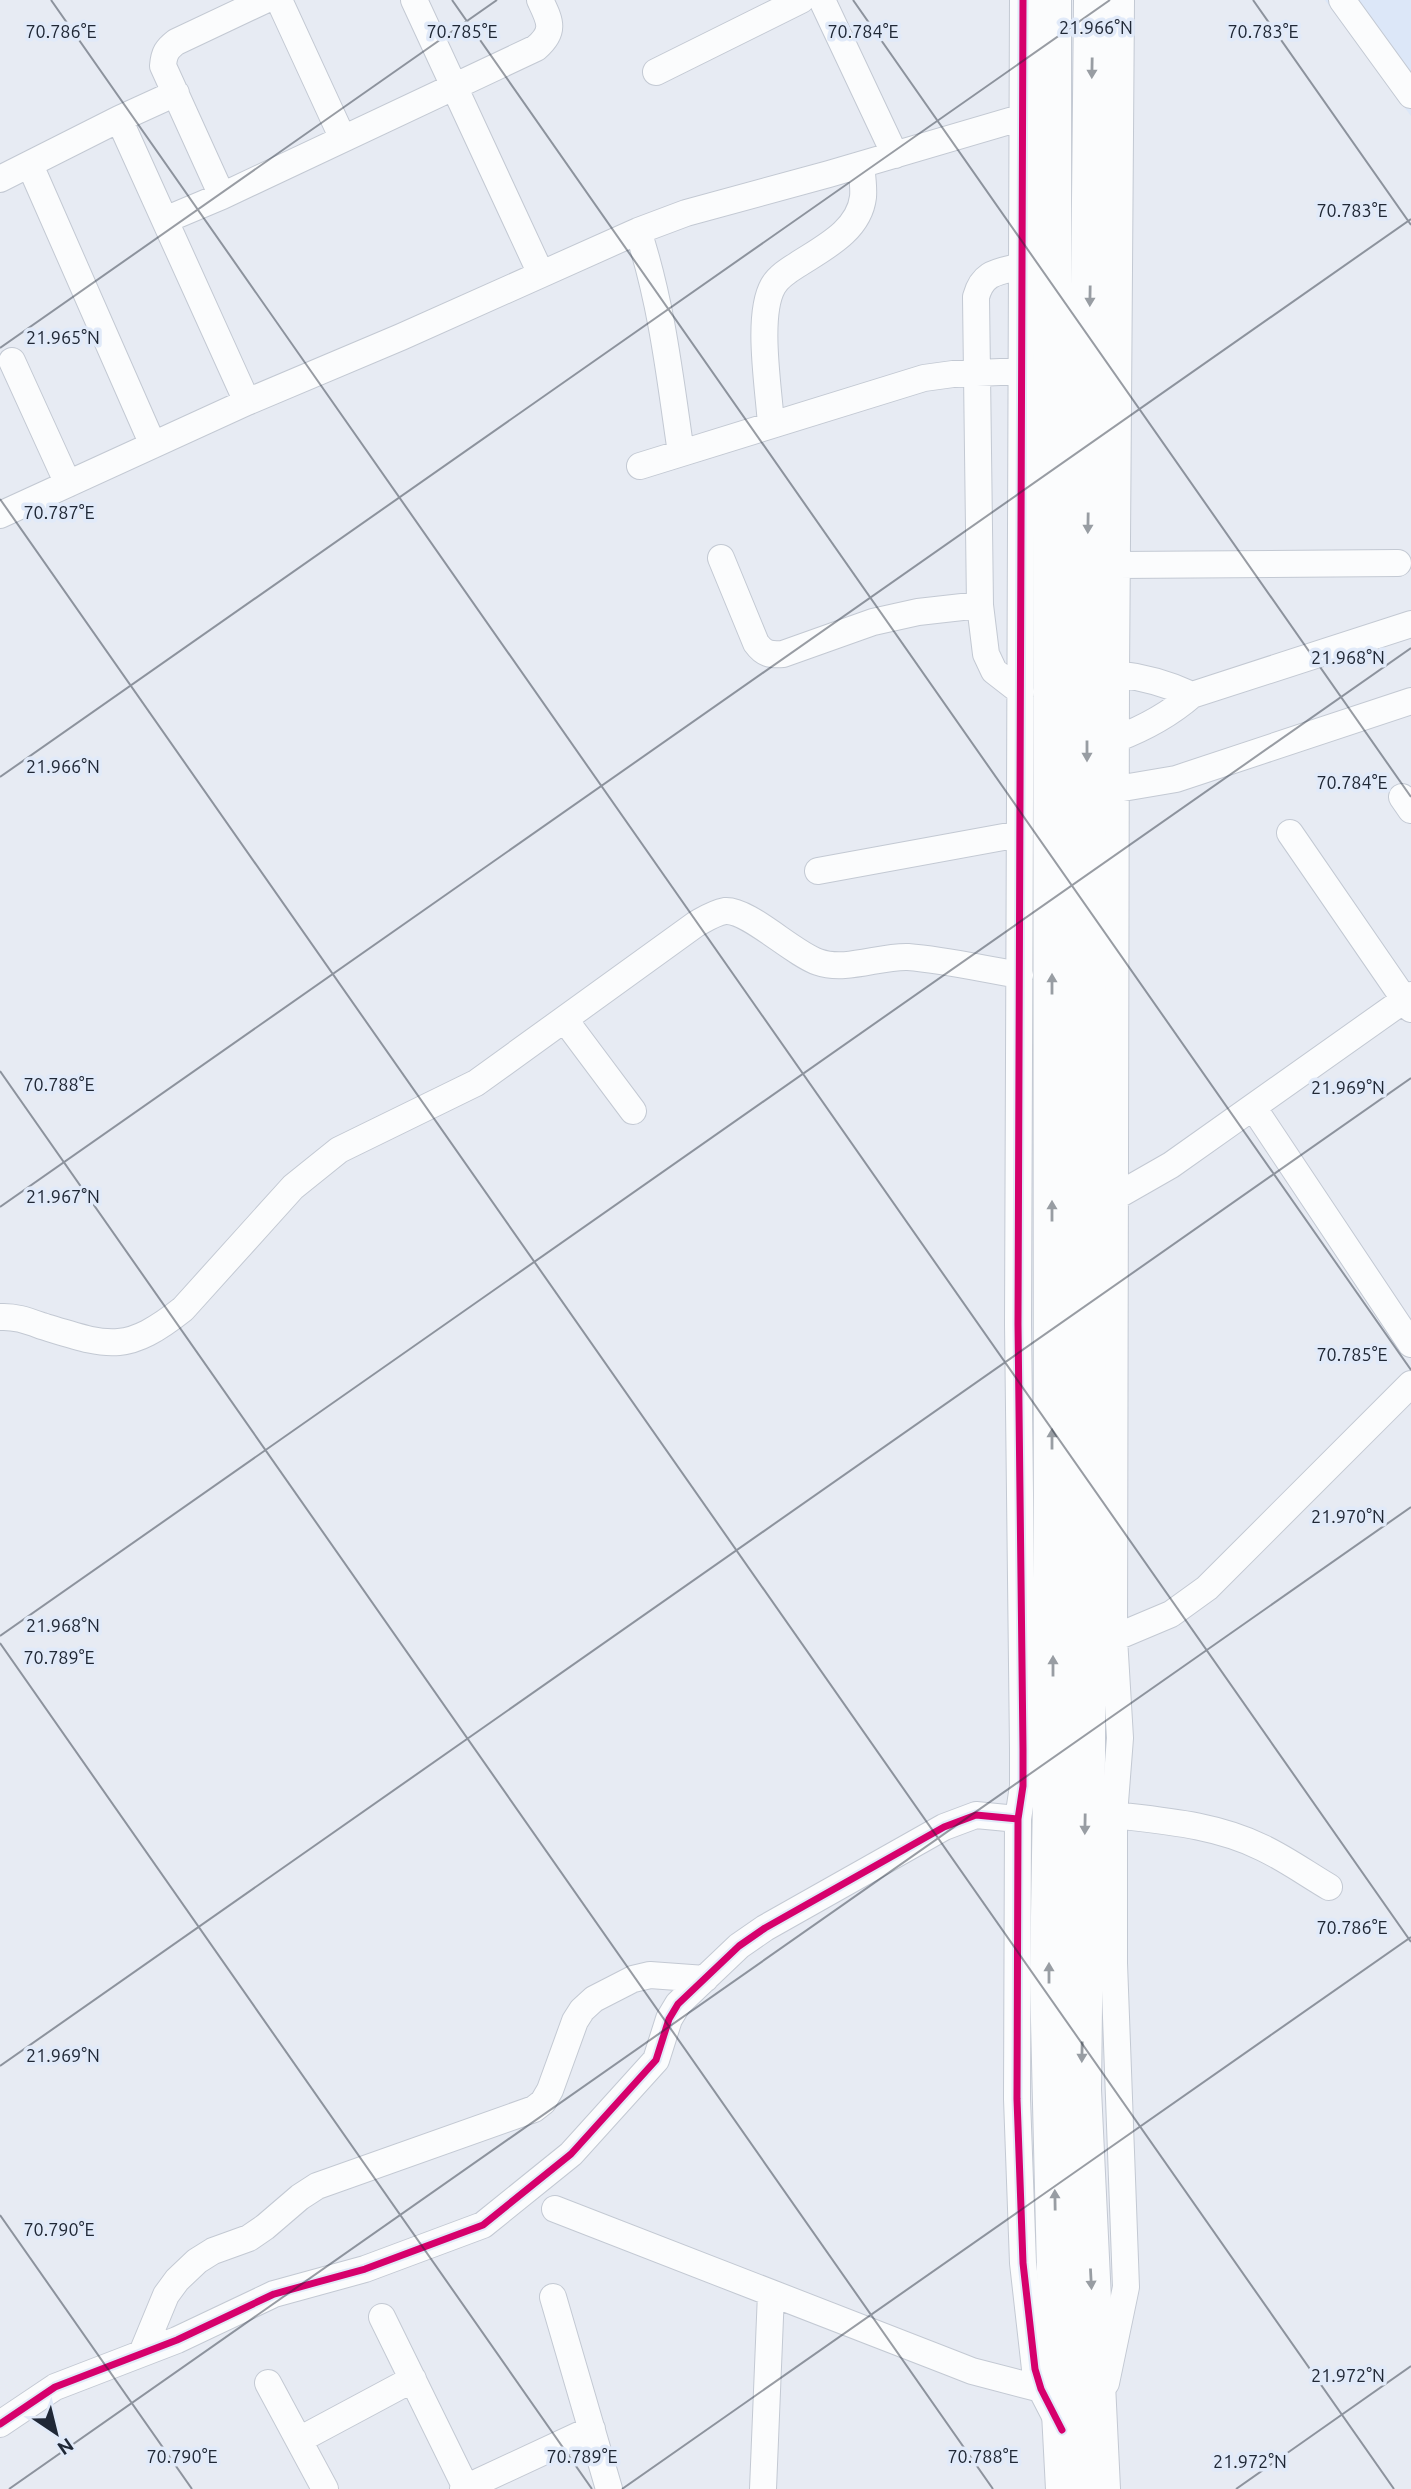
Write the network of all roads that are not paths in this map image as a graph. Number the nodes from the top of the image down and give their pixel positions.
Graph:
1 (265, 0) edge
2 (279, 0) edge
3 (414, 0) edge
4 (540, 0) edge
5 (801, 0) edge
6 (822, 0) edge
7 (1023, 0) edge
8 (1052, 0) edge
9 (1093, 0) edge
10 (1121, 0) edge
11 (1342, 0) edge
12 (656, 72) dead end
13 (454, 87) junction
14 (176, 93) junction
15 (1411, 95) edge
16 (1023, 117) junction
17 (119, 119) junction
18 (343, 139) junction
19 (895, 155) junction
20 (30, 165) junction
21 (861, 165) junction
22 (0, 179) edge
23 (222, 195) junction
24 (165, 220) junction
25 (638, 231) junction
26 (1022, 266) junction
27 (541, 274) junction
28 (12, 361) dead end
29 (1022, 370) junction
30 (977, 373) junction
31 (247, 402) junction
32 (771, 425) junction
33 (153, 445) junction
34 (681, 453) junction
35 (640, 466) dead end
36 (68, 484) junction
37 (0, 515) edge
38 (721, 558) dead end
39 (1398, 563) dead end
40 (1117, 565) junction
41 (980, 605) junction
42 (1411, 624) edge
43 (1116, 674) junction
44 (1021, 692) junction
45 (1192, 695) junction
46 (1411, 701) edge
47 (1116, 740) junction
48 (1117, 789) junction
49 (1290, 833) dead end
50 (1020, 834) junction
51 (818, 871) dead end
52 (1020, 975) junction
53 (1409, 1001) edge
54 (565, 1020) junction
55 (1253, 1107) junction
56 (633, 1111) dead end
57 (1115, 1197) junction
58 (0, 1317) edge
59 (1411, 1344) edge
60 (1411, 1384) edge
61 (1114, 1638) junction
62 (1054, 1753) junction
63 (1114, 1815) junction
64 (1018, 1819) junction
65 (1329, 1887) dead end
66 (705, 1979) junction
67 (555, 2209) dead end
68 (771, 2293) junction
69 (554, 2297) dead end
70 (382, 2317) dead end
71 (142, 2353) junction
72 (413, 2379) junction
73 (268, 2383) dead end
74 (1041, 2389) junction
75 (0, 2424) edge
76 (1080, 2426) junction
77 (592, 2429) junction
78 (299, 2440) junction
79 (465, 2488) edge
80 (325, 2489) edge
81 (609, 2489) edge
82 (763, 2489) edge
83 (1065, 2489) edge
84 (1101, 2489) edge

1 - 14 street
2 - 18 street
3 - 13 street
4 - 13 street
5 - 12 street
6 - 19 street
7 - 16 street
62 -> 8 highway
9 -> 62 highway
10 - 40 street
11 - 15 street
13 - 18 street
13 - 27 street
14 - 17 street
14 - 23 street
16 - 19 street
16 - 26 street
17 - 20 street
17 - 24 street
18 - 23 street
19 - 21 street
20 - 22 street
20 - 33 street
21 - 25 street
21 - 32 street
23 - 24 street
24 - 31 street
25 - 27 street
25 - 34 street
26 - 29 street
26 - 30 street
27 - 31 street
28 - 36 street
29 - 30 street
29 - 44 street
30 - 32 street
30 - 41 street
31 - 33 street
32 - 34 street
33 - 36 street
34 - 35 street
36 - 37 street
38 - 41 street
39 - 40 street
40 - 43 street
41 - 44 street
42 - 45 street
43 - 45 street
43 - 47 street
44 - 50 street
45 - 47 street
46 - 48 street
47 - 48 street
48 - 57 street
49 - 53 street
50 - 51 street
50 - 52 street
52 - 54 street
52 - 62 street
53 - 55 street
54 - 56 street
54 - 58 street
55 - 57 street
55 - 59 street
57 - 61 street
60 - 61 street
61 - 63 street
62 - 64 street
62 - 76 highway
63 - 65 street
63 - 76 street
64 - 66 street
64 - 74 street
66 - 71 street
66 - 71 street
67 - 68 street
68 - 74 street
68 - 82 street
69 - 77 street
70 - 72 street
71 - 75 street
72 - 78 street
72 - 79 street
73 - 78 street
74 - 76 street
76 - 83 highway
76 - 84 highway
77 - 79 street
77 - 81 street
78 - 80 street

